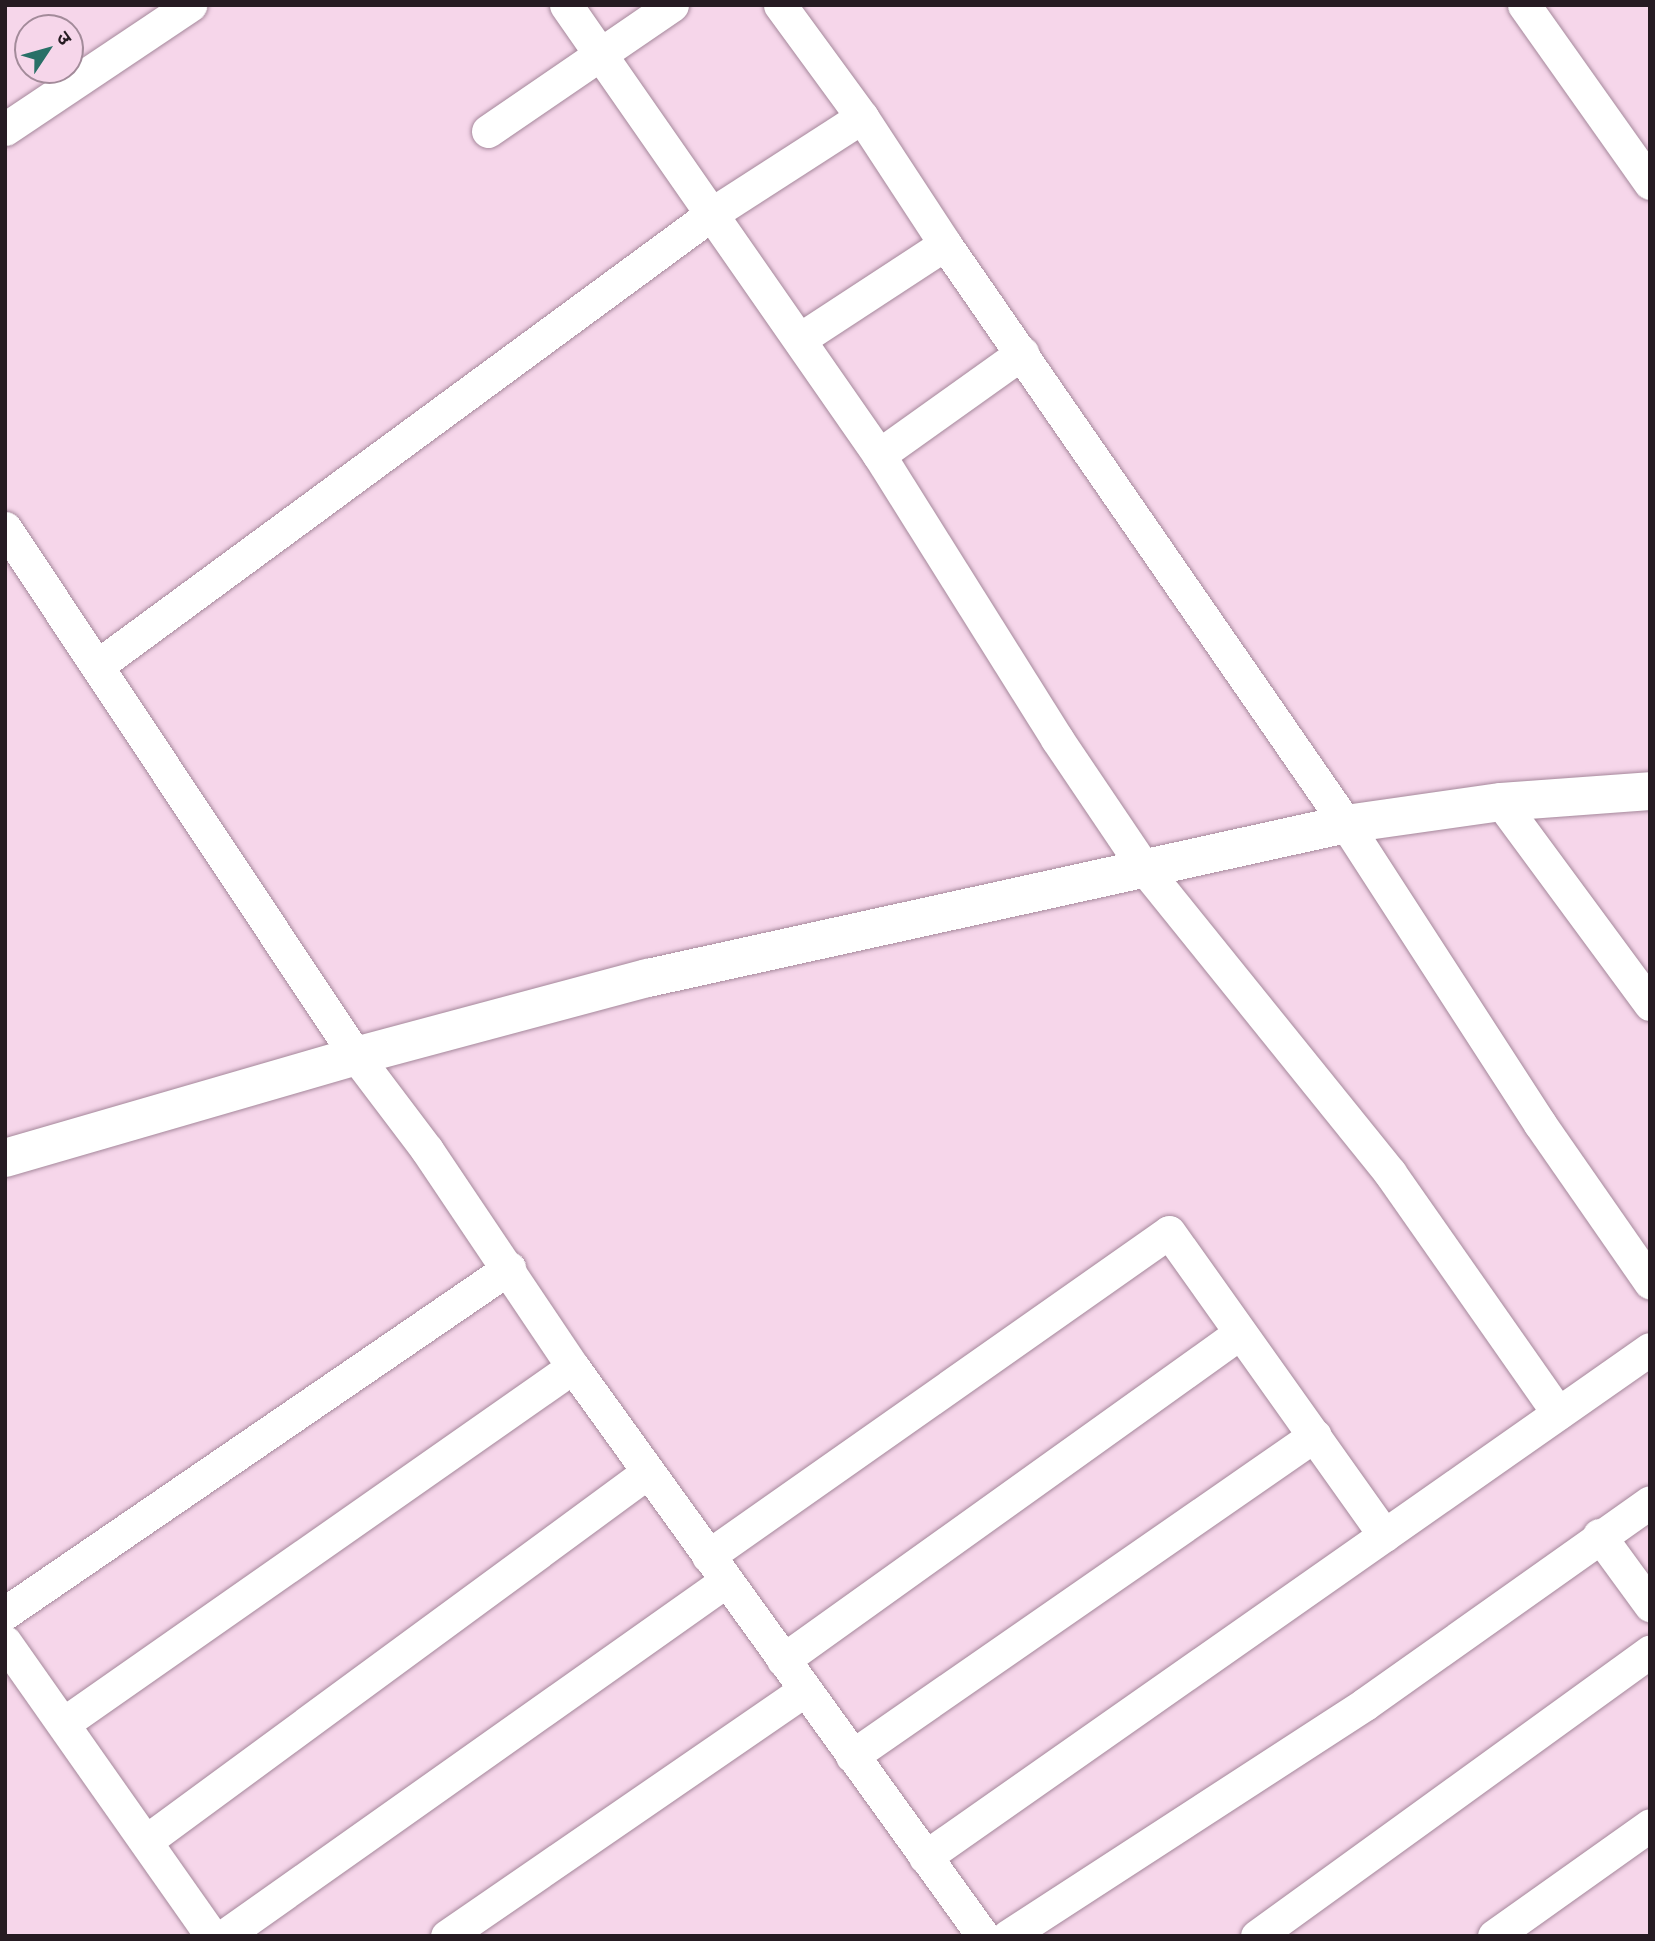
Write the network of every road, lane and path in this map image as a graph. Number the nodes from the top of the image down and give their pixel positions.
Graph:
1 (190, 5) edge
2 (566, 5) edge
3 (672, 5) edge
4 (780, 5) edge
5 (1524, 5) edge
6 (601, 54) junction
7 (862, 117) junction
8 (5, 129) edge
9 (488, 131) dead end
10 (1650, 183) edge
11 (713, 214) junction
12 (945, 244) junction
13 (800, 339) junction
14 (1022, 353) junction
15 (879, 455) junction
16 (5, 528) edge
17 (97, 666) junction
18 (1650, 791) edge
19 (1501, 802) junction
20 (1346, 824) junction
21 (1144, 868) junction
22 (1650, 1004) edge
23 (356, 1056) junction
24 (5, 1158) edge
25 (509, 1268) junction
26 (1650, 1282) edge
27 (1240, 1333) junction
28 (1650, 1349) edge
29 (573, 1367) junction
30 (1558, 1413) junction
31 (1315, 1435) junction
32 (648, 1472) junction
33 (1650, 1502) edge
34 (1384, 1535) junction
35 (1599, 1535) junction
36 (717, 1568) junction
37 (1650, 1605) edge
38 (5, 1613) edge
39 (5, 1642) edge
40 (1650, 1652) edge
41 (783, 1660) junction
42 (805, 1690) junction
43 (64, 1723) junction
44 (852, 1756) junction
45 (1650, 1825) edge
46 (146, 1840) junction
47 (925, 1857) junction
48 (212, 1936) edge
49 (224, 1936) edge
50 (447, 1936) edge
51 (983, 1936) edge
52 (1008, 1936) edge
53 (1257, 1936) edge
54 (1494, 1936) edge

1 - 8 street
2 - 6 street
3 - 6 street
4 - 7 street
5 - 10 street
6 - 9 street
6 - 11 street
7 - 11 street
7 - 12 street
11 - 13 street
11 - 17 street
12 - 13 street
12 - 14 street
13 - 15 street
14 - 15 street
14 - 20 street
15 - 21 street
16 - 17 street
17 - 23 street
18 - 19 main road
19 - 20 main road
19 - 22 street
20 - 21 main road
20 - 26 street
21 - 23 main road
21 - 30 street
23 - 24 main road
23 - 25 street
25 - 29 street
25 - 38 street
27 - 31 street
27 - 36 street
27 - 41 street
28 - 30 street
29 - 32 street
29 - 43 street
30 - 34 street
31 - 34 street
31 - 44 street
32 - 36 street
32 - 46 street
33 - 35 street
34 - 47 street
35 - 37 street
35 - 52 street
36 - 41 street
36 - 49 street
39 - 43 street
40 - 53 street
41 - 42 street
42 - 44 street
42 - 50 street
43 - 46 street
44 - 47 street
45 - 54 street
46 - 48 street
47 - 51 street

